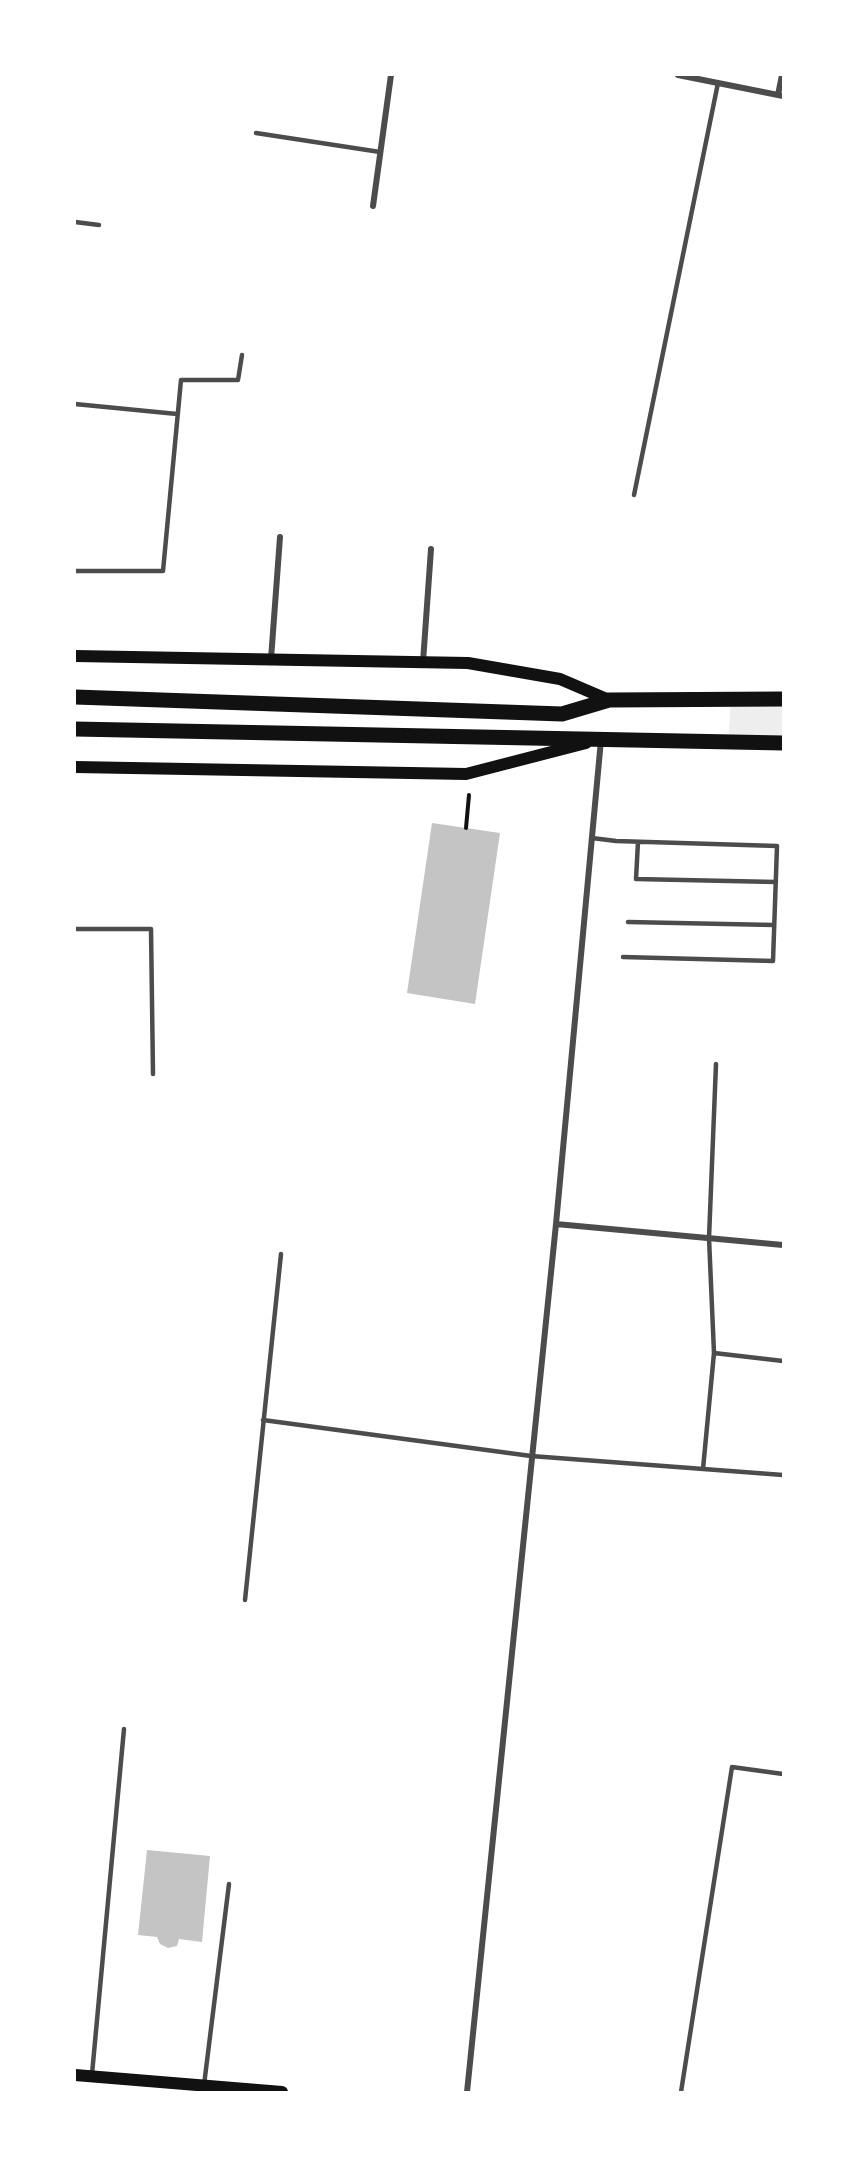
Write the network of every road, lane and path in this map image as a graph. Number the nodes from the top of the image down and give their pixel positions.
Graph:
1 (391, 75) edge
2 (678, 75) edge
3 (782, 75) edge
4 (718, 83) junction
5 (780, 96) edge
6 (256, 133) dead end
7 (380, 152) junction
8 (373, 206) dead end
9 (75, 222) edge
10 (99, 225) dead end
11 (242, 355) dead end
12 (75, 404) edge
13 (177, 414) junction
14 (634, 495) dead end
15 (280, 537) dead end
16 (431, 549) dead end
17 (75, 571) edge
18 (75, 656) edge
19 (271, 659) junction
20 (423, 662) junction
21 (75, 696) edge
22 (783, 699) edge
23 (609, 700) junction
24 (75, 729) edge
25 (602, 739) junction
26 (783, 743) edge
27 (75, 767) edge
28 (592, 838) junction
29 (638, 842) junction
30 (776, 882) junction
31 (628, 922) dead end
32 (774, 925) junction
33 (75, 929) edge
34 (623, 957) dead end
35 (716, 1065) dead end
36 (153, 1074) dead end
37 (556, 1224) junction
38 (709, 1238) junction
39 (783, 1245) edge
40 (281, 1254) dead end
41 (714, 1353) junction
42 (783, 1361) edge
43 (263, 1419) junction
44 (531, 1456) junction
45 (703, 1469) junction
46 (783, 1475) edge
47 (245, 1600) dead end
48 (124, 1729) dead end
49 (783, 1774) edge
50 (229, 1884) dead end
51 (75, 2075) edge
52 (92, 2077) junction
53 (204, 2085) junction
54 (282, 2092) edge
55 (467, 2092) edge
56 (681, 2092) edge

1 - 7 street
2 - 4 street
3 - 5 street
4 - 5 street
4 - 14 lane
6 - 7 lane
7 - 8 street
9 - 10 lane
11 - 13 lane
12 - 13 lane
13 - 17 lane
15 - 19 street
16 - 20 street
18 - 19 main road
19 - 20 main road
20 - 23 main road
21 - 23 main road
22 - 23 main road
24 - 25 main road
25 - 26 main road
25 - 27 main road
25 - 28 street
28 - 29 lane
28 - 37 street
29 - 30 lane
29 - 30 lane
30 - 32 lane
31 - 32 lane
32 - 34 lane
33 - 36 lane
35 - 38 lane
37 - 38 street
37 - 44 street
38 - 39 street
38 - 41 lane
40 - 43 lane
41 - 42 lane
41 - 45 lane
43 - 44 lane
43 - 47 lane
44 - 45 lane
44 - 55 street
45 - 46 lane
48 - 52 lane
49 - 56 lane
50 - 53 lane
51 - 52 main road
52 - 53 main road
53 - 54 main road

